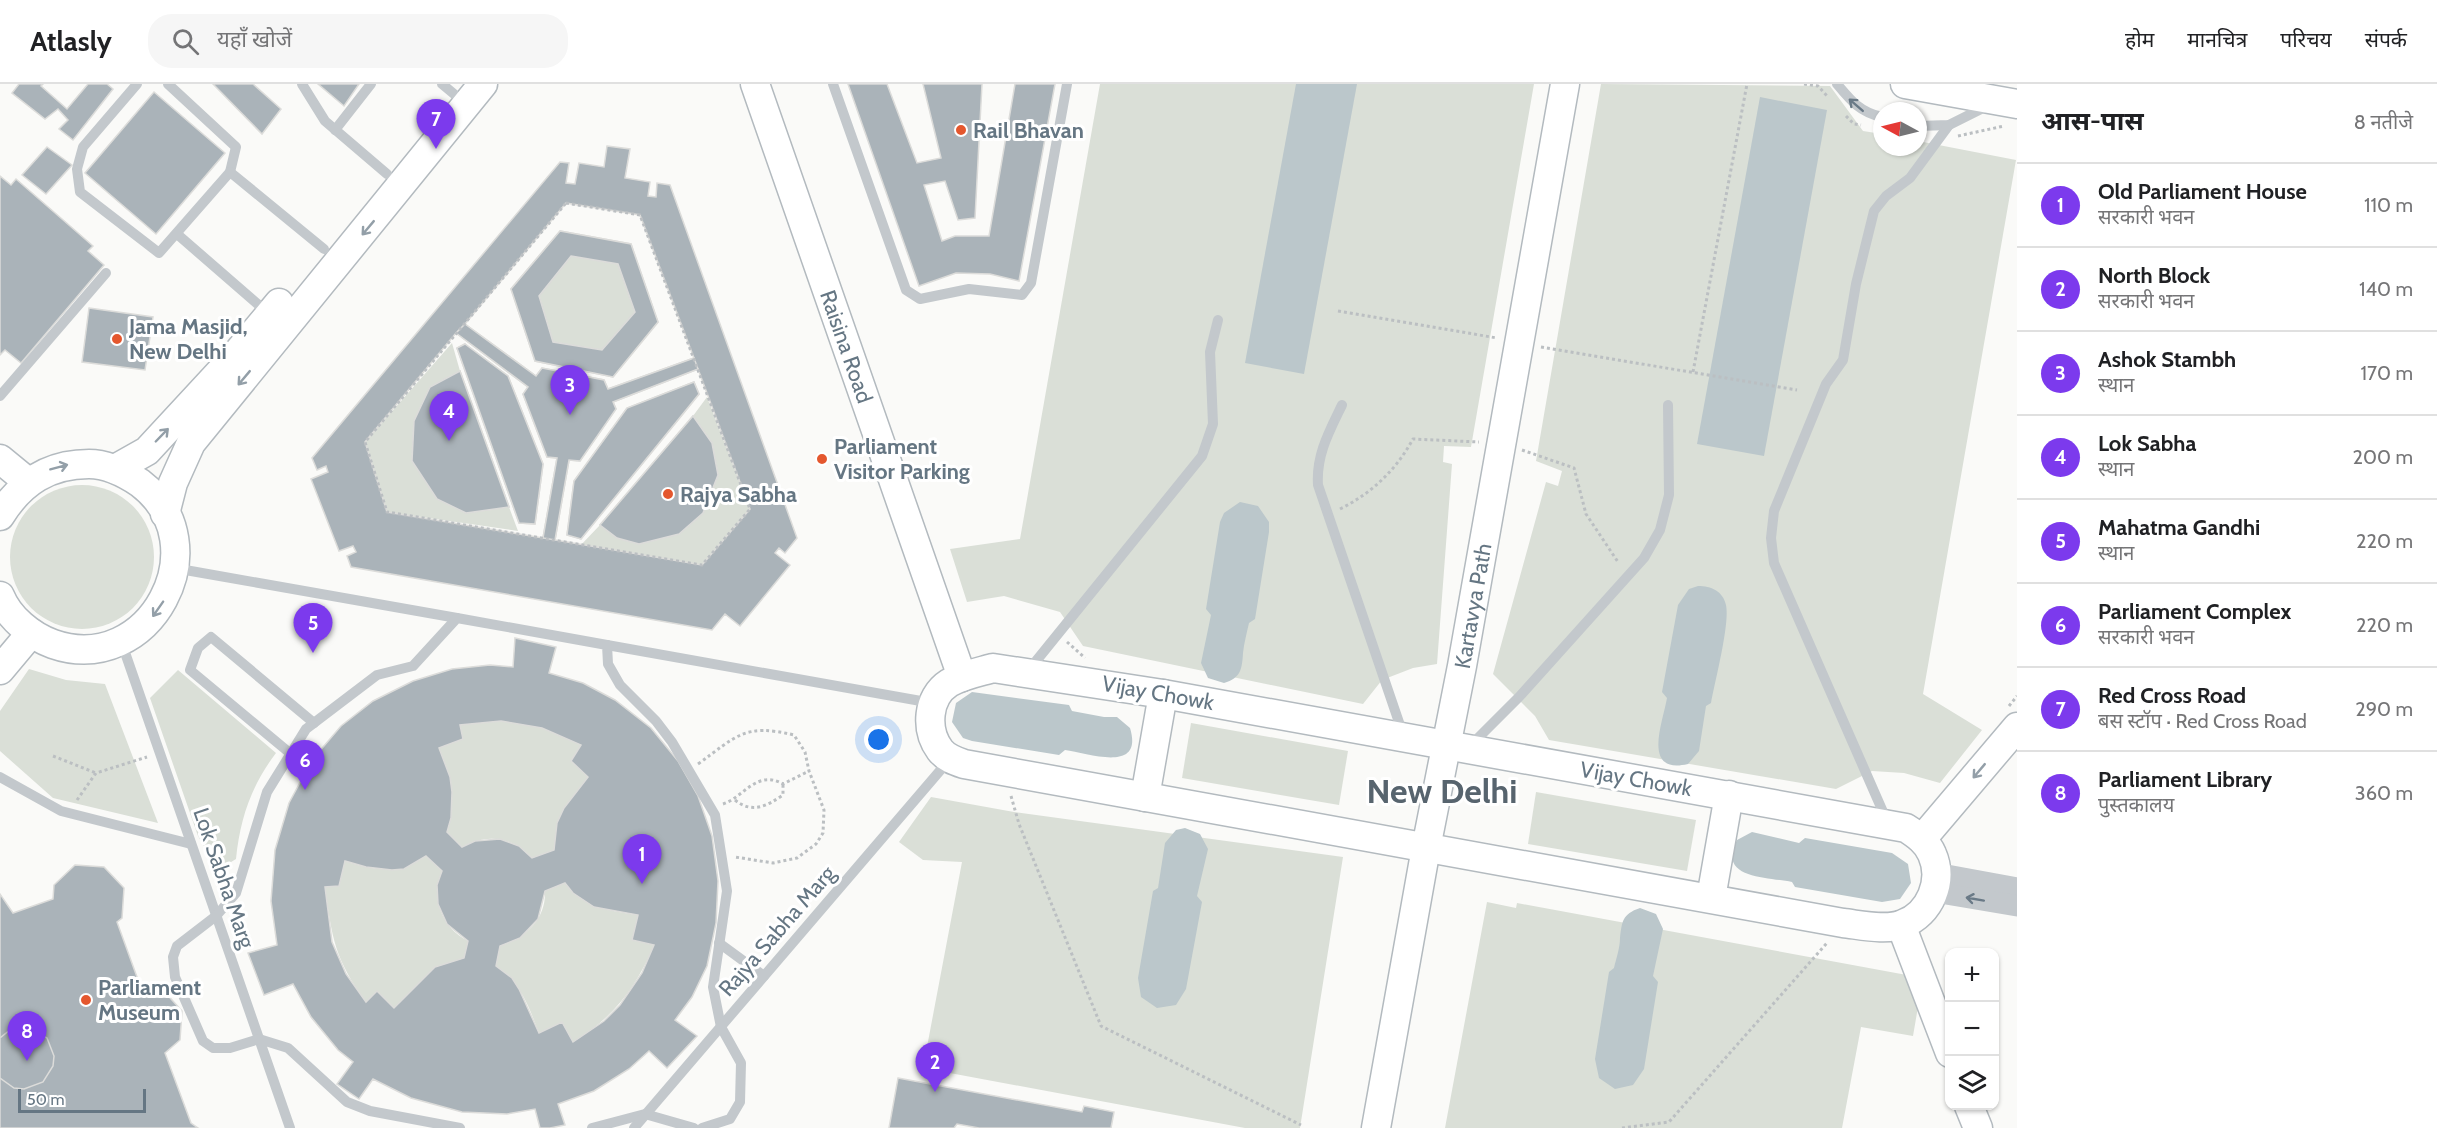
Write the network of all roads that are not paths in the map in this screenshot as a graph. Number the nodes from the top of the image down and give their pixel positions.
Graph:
1 (138, 84) edge
2 (168, 84) edge
3 (302, 84) edge
4 (370, 84) edge
5 (483, 84) edge
6 (755, 84) edge
7 (833, 84) edge
8 (1067, 84) edge
9 (1564, 84) edge
10 (1838, 84) edge
11 (1905, 84) edge
12 (453, 87) edge
13 (2007, 103) edge
14 (1873, 115) edge
15 (1949, 125) junction
16 (1927, 126) edge
17 (335, 130) junction
18 (230, 172) junction
19 (387, 174) junction
20 (177, 234) junction
21 (324, 249) junction
22 (105, 273) dead end
23 (270, 314) junction
24 (1218, 320) dead end
25 (0, 396) edge
26 (1342, 405) dead end
27 (1668, 405) dead end
28 (0, 459) edge
29 (115, 469) junction
30 (10, 496) edge
31 (165, 514) junction
32 (173, 567) junction
33 (4, 612) edge
34 (457, 618) junction
35 (32, 633) junction
36 (121, 641) junction
37 (607, 645) junction
38 (0, 670) edge
39 (1028, 671) junction
40 (962, 677) junction
41 (1163, 694) junction
42 (932, 703) junction
43 (314, 723) junction
44 (2017, 726) edge
45 (1405, 737) junction
46 (1458, 747) junction
47 (291, 753) junction
48 (950, 759) junction
49 (0, 777) edge
50 (1729, 795) junction
51 (1145, 797) junction
52 (1888, 824) junction
53 (1922, 839) junction
54 (191, 844) junction
55 (1426, 848) junction
56 (1935, 883) junction
57 (2017, 888) edge
58 (1711, 898) junction
59 (2017, 906) edge
60 (216, 916) junction
61 (1901, 925) junction
62 (719, 943) junction
63 (764, 976) junction
64 (721, 1027) junction
65 (259, 1039) junction
66 (1945, 1040) edge
67 (1971, 1110) edge
68 (645, 1114) junction
69 (290, 1128) edge
70 (460, 1128) edge
71 (592, 1128) edge
72 (634, 1128) edge
73 (694, 1128) edge
74 (702, 1128) edge
75 (1376, 1128) edge
76 (1978, 1128) edge

1 - 20 lane
2 - 18 lane
3 - 17 lane
4 - 17 lane
5 -> 31 main road
6 - 40 main road, Raisina Road
7 - 8 lane
9 - 46 main road, Kartavya Path
14 -> 10 lane
11 - 13 main road
12 - 19 main road
13 - 15 lane
15 - 16 lane
15 - 52 lane
17 - 19 lane
18 - 20 lane
18 - 21 lane
19 - 21 main road
20 - 23 lane
21 - 23 main road
22 - 25 lane
29 -> 23 main road
24 - 39 lane
26 - 45 lane
27 - 46 lane
28 - 30 main road
30 -> 29 main road
29 - 31 main road
31 - 32 main road
32 - 34 lane
32 -> 36 main road
33 - 35 main road
34 - 37 lane
34 - 43 lane
35 - 36 main road
35 - 38 main road
36 - 54 lane, Lok Sabha Marg
37 - 42 lane
37 - 62 lane
39 - 40 main road, Vijay Chowk
39 - 41 main road, Vijay Chowk
40 - 42 main road, Vijay Chowk
41 - 45 main road, Vijay Chowk
41 - 51 main road
42 - 48 main road
43 - 47 lane
43 - 47 lane
44 -> 53 main road
45 - 46 main road, Vijay Chowk
46 - 50 main road, Vijay Chowk
46 - 55 main road, Kartavya Path
47 - 60 lane
48 - 51 main road
48 - 63 lane, Rajya Sabha Marg
49 - 54 lane
50 - 52 main road, Vijay Chowk
50 - 58 main road
51 - 55 main road
52 - 53 main road, Vijay Chowk
53 - 56 main road
54 - 60 lane, Lok Sabha Marg
55 - 58 main road
55 - 75 main road, Kartavya Path
56 - 57 street
59 -> 56 street
56 - 61 main road
58 - 61 main road
60 - 65 lane, Lok Sabha Marg
60 - 65 lane
61 - 66 main road
62 - 63 lane
62 - 64 lane
63 - 64 lane, Rajya Sabha Marg
64 - 68 lane, Rajya Sabha Marg
64 - 74 lane
65 - 69 lane, Lok Sabha Marg
65 - 70 lane
67 - 76 main road
68 - 71 lane
68 - 72 lane, Rajya Sabha Marg
68 - 73 lane

